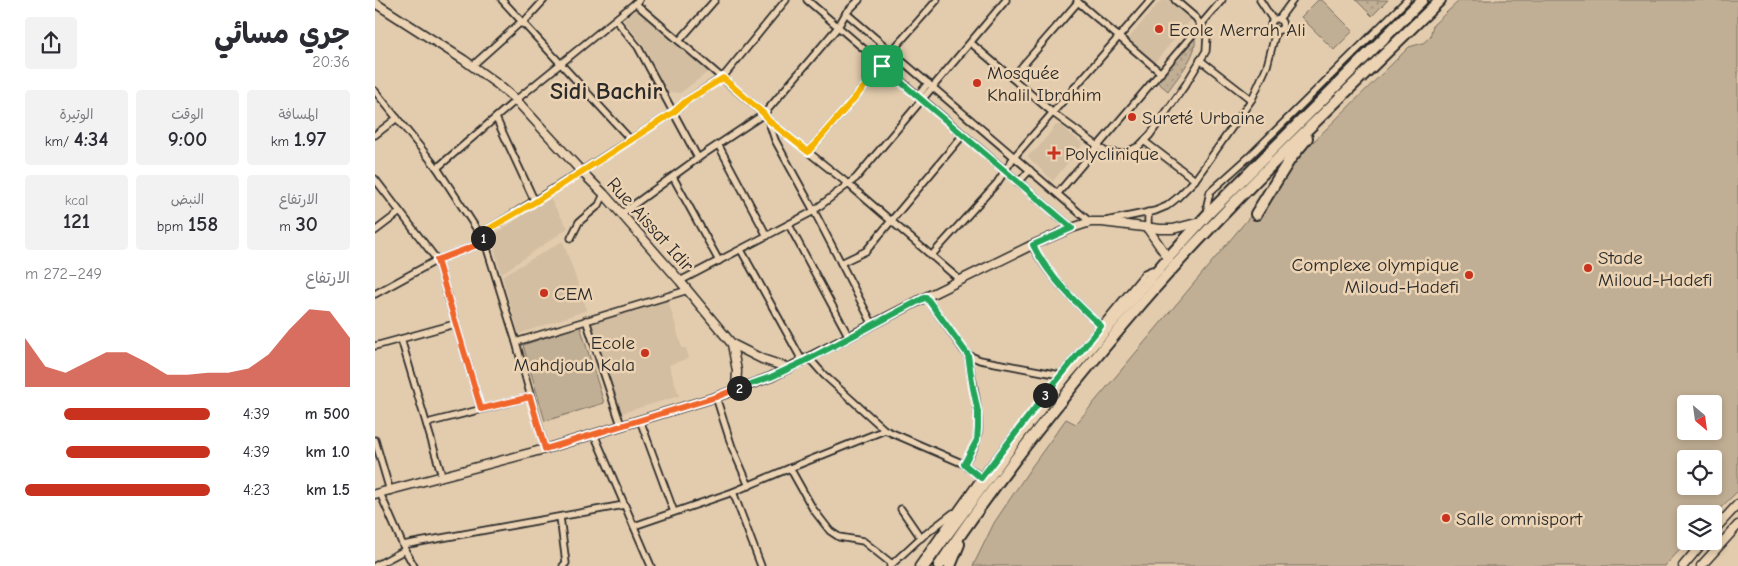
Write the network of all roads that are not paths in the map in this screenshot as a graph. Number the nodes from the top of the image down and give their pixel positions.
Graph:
1 (502, 0) edge
2 (545, 0) edge
3 (715, 0) edge
4 (786, 0) edge
5 (807, 0) edge
6 (859, 0) edge
7 (937, 0) edge
8 (1006, 0) edge
9 (1151, 0) edge
10 (1175, 0) edge
11 (1222, 0) edge
12 (1260, 0) edge
13 (1293, 0) edge
14 (1407, 0) edge
15 (1422, 0) edge
16 (1440, 0) edge
17 (1446, 0) edge
18 (1077, 1) edge
19 (637, 2) edge
20 (375, 3) edge
21 (846, 13) junction
22 (1422, 18) junction
23 (616, 20) junction
24 (1276, 20) junction
25 (522, 23) junction
26 (1201, 25) junction
27 (838, 27) junction
28 (1276, 31) junction
29 (1119, 38) junction
30 (679, 41) junction
31 (971, 42) junction
32 (891, 52) junction
33 (1200, 60) junction
34 (561, 65) junction
35 (472, 66) junction
36 (882, 66) junction
37 (1161, 73) junction
38 (723, 78) junction
39 (1012, 78) junction
40 (931, 86) junction
41 (375, 91) edge
42 (1342, 96) junction
43 (920, 98) junction
44 (1249, 98) dead end
45 (516, 100) junction
46 (674, 112) junction
47 (1053, 113) junction
48 (764, 114) junction
49 (397, 118) junction
50 (496, 118) junction
51 (768, 120) junction
52 (375, 135) edge
53 (963, 135) junction
54 (630, 139) junction
55 (1144, 140) junction
56 (719, 146) junction
57 (1098, 146) junction
58 (808, 152) junction
59 (698, 158) junction
60 (1014, 158) junction
61 (437, 168) junction
62 (1030, 170) junction
63 (581, 171) junction
64 (1005, 171) junction
65 (673, 177) junction
66 (375, 179) edge
67 (1195, 180) junction
68 (1018, 183) junction
69 (849, 184) junction
70 (1058, 193) junction
71 (605, 194) junction
72 (535, 202) junction
73 (814, 211) junction
74 (400, 212) junction
75 (1148, 212) junction
76 (1209, 213) junction
77 (621, 214) junction
78 (1256, 214) dead end
79 (891, 221) junction
80 (1090, 222) junction
81 (1102, 222) junction
82 (1200, 222) junction
83 (789, 225) junction
84 (1072, 228) junction
85 (1148, 229) junction
86 (375, 231) edge
87 (480, 234) junction
88 (767, 236) junction
89 (571, 238) dead end
90 (485, 242) junction
91 (1033, 245) junction
92 (741, 250) junction
93 (931, 256) junction
94 (1168, 258) junction
95 (437, 260) junction
96 (719, 261) junction
97 (841, 263) junction
98 (1157, 272) junction
99 (680, 281) junction
100 (961, 281) junction
101 (688, 290) junction
102 (375, 294) edge
103 (926, 297) junction
104 (586, 320) junction
105 (455, 324) junction
106 (873, 325) junction
107 (1101, 326) junction
108 (849, 337) junction
109 (401, 339) junction
110 (516, 342) junction
111 (732, 344) junction
112 (375, 346) edge
113 (968, 355) junction
114 (806, 360) junction
115 (789, 368) junction
116 (1061, 375) junction
117 (736, 389) junction
118 (530, 397) junction
119 (716, 397) junction
120 (481, 409) junction
121 (640, 420) junction
122 (427, 425) junction
123 (621, 425) junction
124 (885, 430) junction
125 (594, 434) junction
126 (375, 440) edge
127 (545, 449) junction
128 (964, 464) junction
129 (790, 468) junction
130 (442, 476) junction
131 (981, 478) junction
132 (749, 486) junction
133 (390, 491) junction
134 (733, 492) junction
135 (377, 494) edge
136 (624, 504) junction
137 (1738, 504) edge
138 (901, 509) dead end
139 (958, 509) junction
140 (674, 512) junction
141 (560, 517) junction
142 (969, 521) junction
143 (1722, 521) edge
144 (1738, 525) edge
145 (634, 526) junction
146 (921, 538) junction
147 (404, 548) junction
148 (1696, 550) edge
149 (891, 565) edge
150 (375, 566) edge
151 (414, 566) edge
152 (563, 566) edge
153 (651, 566) edge
154 (761, 566) edge
155 (918, 566) edge
156 (923, 566) edge
157 (939, 566) edge
158 (950, 566) edge
159 (1683, 566) edge
160 (1701, 566) edge

1 - 25 street
2 - 25 street
3 - 30 street
4 - 38 street
5 - 27 street
6 - 21 street
7 - 32 street
8 - 31 street
9 - 29 street
10 - 26 street
11 - 26 street
12 - 24 street
13 - 24 street
14 - 76 street
15 - 76 highway
16 - 22 highway
17 - 22 highway
18 - 29 street
18 - 39 street
19 - 23 street
19 - 30 street
20 - 35 street, Rue Aissat Idir
21 - 27 street
21 - 32 street
22 - 42 highway
23 - 34 street
23 - 46 street
24 - 28 street
24 - 28 street
25 - 34 street
25 - 35 street
26 - 33 street
26 - 37 street
27 - 36 street
27 - 48 street
28 - 67 street
29 - 37 street
29 - 47 street
30 - 38 street
31 - 39 street
31 - 40 street
32 - 40 street
33 - 44 street
33 - 55 street
34 - 45 street
34 - 54 street
35 - 45 street, Rue Aissat Idir
36 - 43 street
36 - 58 street
37 - 57 street
38 - 46 street
38 - 48 street
39 - 47 street
40 - 43 street
40 - 60 street
41 - 49 street
42 - 78 highway
42 - 142 highway
43 - 53 street
43 - 69 street
45 - 50 street
45 - 63 street, Rue Aissat Idir
46 - 54 street
46 - 59 street
47 - 57 street
47 - 60 street
48 - 51 street
48 - 56 street
49 - 52 street
49 - 61 street
50 - 61 street
50 - 72 street
51 - 58 street
51 - 73 street
53 - 64 street
53 - 79 street
54 - 63 street
55 - 57 street
55 - 67 street
56 - 59 street
56 - 88 street
57 - 70 street
58 - 69 street
59 - 65 street
60 - 62 street
60 - 64 street
61 - 87 street
62 - 68 street
62 - 70 street
63 - 71 street, Rue Aissat Idir
63 - 72 street
64 - 68 street
64 - 93 street
65 - 77 street
65 - 96 street
66 - 74 street
67 - 75 street
68 - 84 street
69 - 73 street
69 - 79 street
70 - 80 street
71 - 77 street, Rue Aissat Idir
71 - 89 street
72 - 87 street
73 - 83 street
73 - 97 street
74 - 86 street
74 - 95 street
75 - 81 street
75 - 85 street
76 - 82 highway
77 - 99 street, Rue Aissat Idir
79 - 93 street
79 - 97 street
80 - 81 street
80 - 84 street
81 - 85 street
82 - 85 street
82 - 94 highway
83 - 88 street
83 - 108 street
84 - 91 street
85 - 94 street
87 - 90 street
88 - 92 street
90 - 95 street
90 - 110 street
91 - 100 street
91 - 107 street
92 - 96 street
92 - 114 street
93 - 100 street
94 - 98 highway
95 - 102 street
95 - 105 street
96 - 99 street
97 - 106 street
98 - 107 street
98 - 156 highway
99 - 101 street, Rue Aissat Idir
100 - 103 street
101 - 104 street
101 - 111 street, Rue Aissat Idir
103 - 106 street
103 - 113 street
104 - 110 street
104 - 123 street
105 - 109 street
105 - 120 street
106 - 108 street
107 - 116 street
108 - 114 street
109 - 112 street
109 - 122 street
110 - 118 street
111 - 115 street
111 - 117 street
113 - 116 street
113 - 128 street
114 - 115 street
114 - 124 street
115 - 117 street
116 - 131 street
117 - 119 street
118 - 120 street
118 - 127 street
119 - 121 street
119 - 132 street
120 - 122 street
121 - 123 street
121 - 140 street
122 - 130 street
123 - 125 street
124 - 128 street
124 - 129 street
125 - 127 street
125 - 136 street
126 - 133 street
127 - 130 street
128 - 131 street
129 - 132 street
129 - 149 street
130 - 133 street
131 - 139 street
132 - 134 street
133 - 135 street
134 - 140 street
134 - 154 street
135 - 147 street
136 - 141 street
136 - 145 street
137 - 143 street
138 - 146 street
139 - 146 street
139 - 155 street
140 - 145 street
141 - 147 street
141 - 152 street
142 - 157 highway
142 - 158 highway
144 - 160 street
145 - 153 street
146 - 149 street
147 - 150 street
147 - 151 street
148 - 159 street

